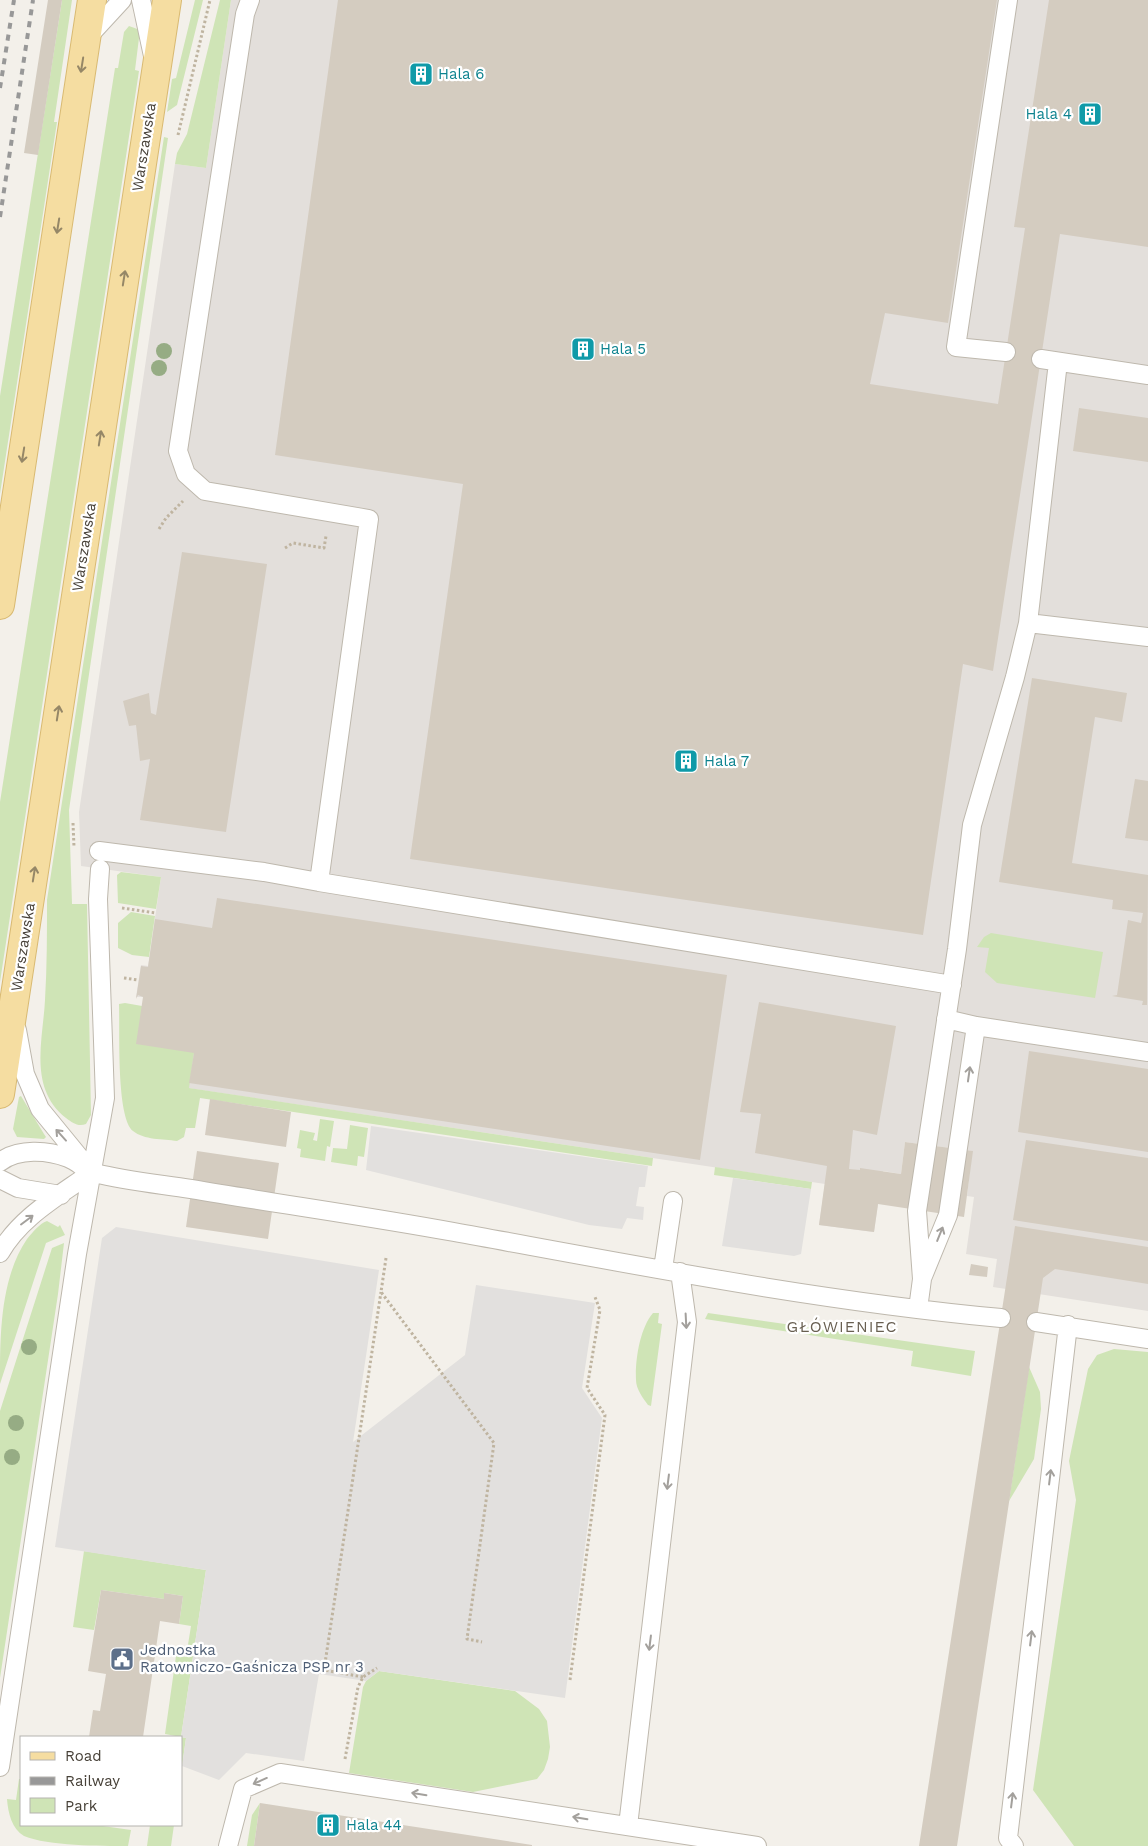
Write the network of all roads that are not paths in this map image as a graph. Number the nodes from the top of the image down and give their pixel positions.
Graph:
1 (92, 0) edge
2 (122, 0) edge
3 (141, 0) edge
4 (167, 0) edge
5 (250, 0) edge
6 (1008, 0) edge
7 (86, 39) junction
8 (156, 71) junction
9 (1006, 352) dead end
10 (1041, 359) dead end
11 (1058, 362) junction
12 (1148, 375) edge
13 (0, 605) edge
14 (1028, 623) junction
15 (1148, 637) edge
16 (99, 851) dead end
17 (100, 869) dead end
18 (319, 882) junction
19 (952, 985) junction
20 (16, 991) junction
21 (946, 1019) junction
22 (976, 1026) junction
23 (1148, 1052) edge
24 (0, 1094) edge
25 (0, 1162) edge
26 (92, 1172) junction
27 (0, 1179) edge
28 (61, 1195) junction
29 (673, 1201) dead end
30 (0, 1252) edge
31 (672, 1271) junction
32 (922, 1279) junction
33 (918, 1309) junction
34 (1001, 1318) dead end
35 (1036, 1322) dead end
36 (1068, 1325) junction
37 (1148, 1339) edge
38 (0, 1767) edge
39 (628, 1826) junction
40 (228, 1846) edge
41 (757, 1846) edge
42 (1014, 1846) edge

1 - 7 main road
2 - 7 lane
3 - 8 lane
4 - 8 main road, Warszawska
5 - 18 lane
6 - 9 lane
7 -> 13 main road
20 -> 8 main road, Warszawska
10 - 11 lane
11 - 12 lane
11 - 14 lane
14 - 15 lane
14 - 19 lane
16 - 18 lane
17 - 26 lane
18 - 19 lane
19 - 21 lane
20 - 24 main road, Warszawska
26 -> 20 lane
21 - 22 lane
21 - 32 lane
22 - 23 lane
32 -> 22 lane
25 - 26 lane
26 - 28 lane
26 - 31 lane
26 - 38 lane
27 - 28 lane
30 -> 28 lane
29 - 31 lane
31 - 33 lane
31 -> 39 lane
32 - 33 lane
33 - 34 lane
35 - 36 lane
36 - 37 lane
42 -> 36 lane
39 -> 40 lane
39 - 41 lane

